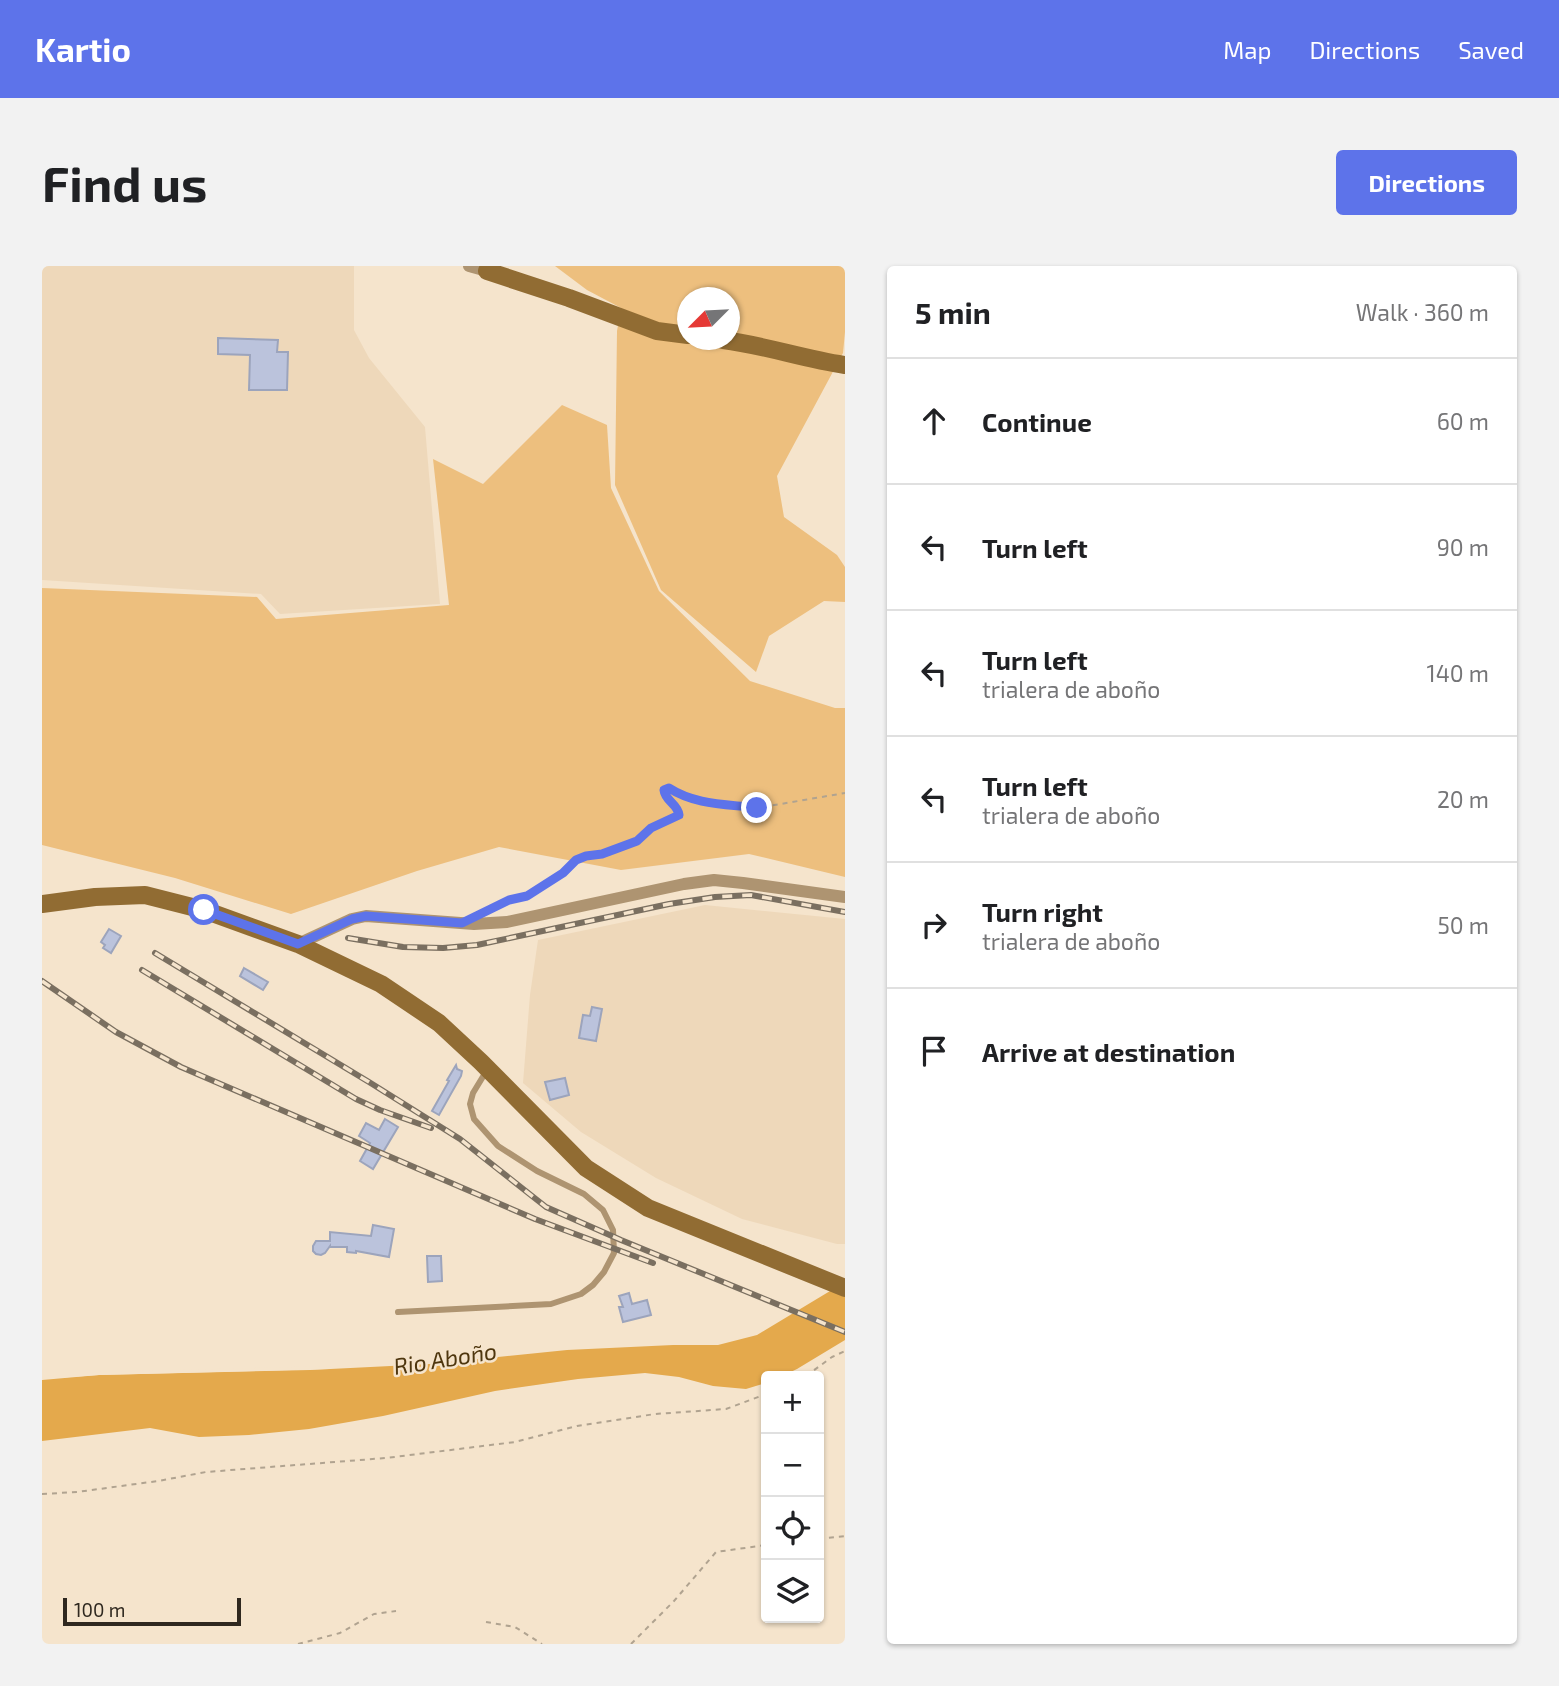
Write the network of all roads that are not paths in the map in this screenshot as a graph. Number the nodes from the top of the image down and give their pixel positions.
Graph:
1 (481, 268) edge
2 (677, 334) edge
3 (740, 342) edge
4 (845, 365) edge
5 (845, 897) edge
6 (42, 904) edge
7 (298, 944) junction
8 (488, 1069) junction
9 (844, 1288) edge
10 (398, 1312) dead end

1 - 2 street
3 - 4 street
5 - 7 street
6 - 7 street
7 - 8 street
8 - 9 street
8 - 10 lane

